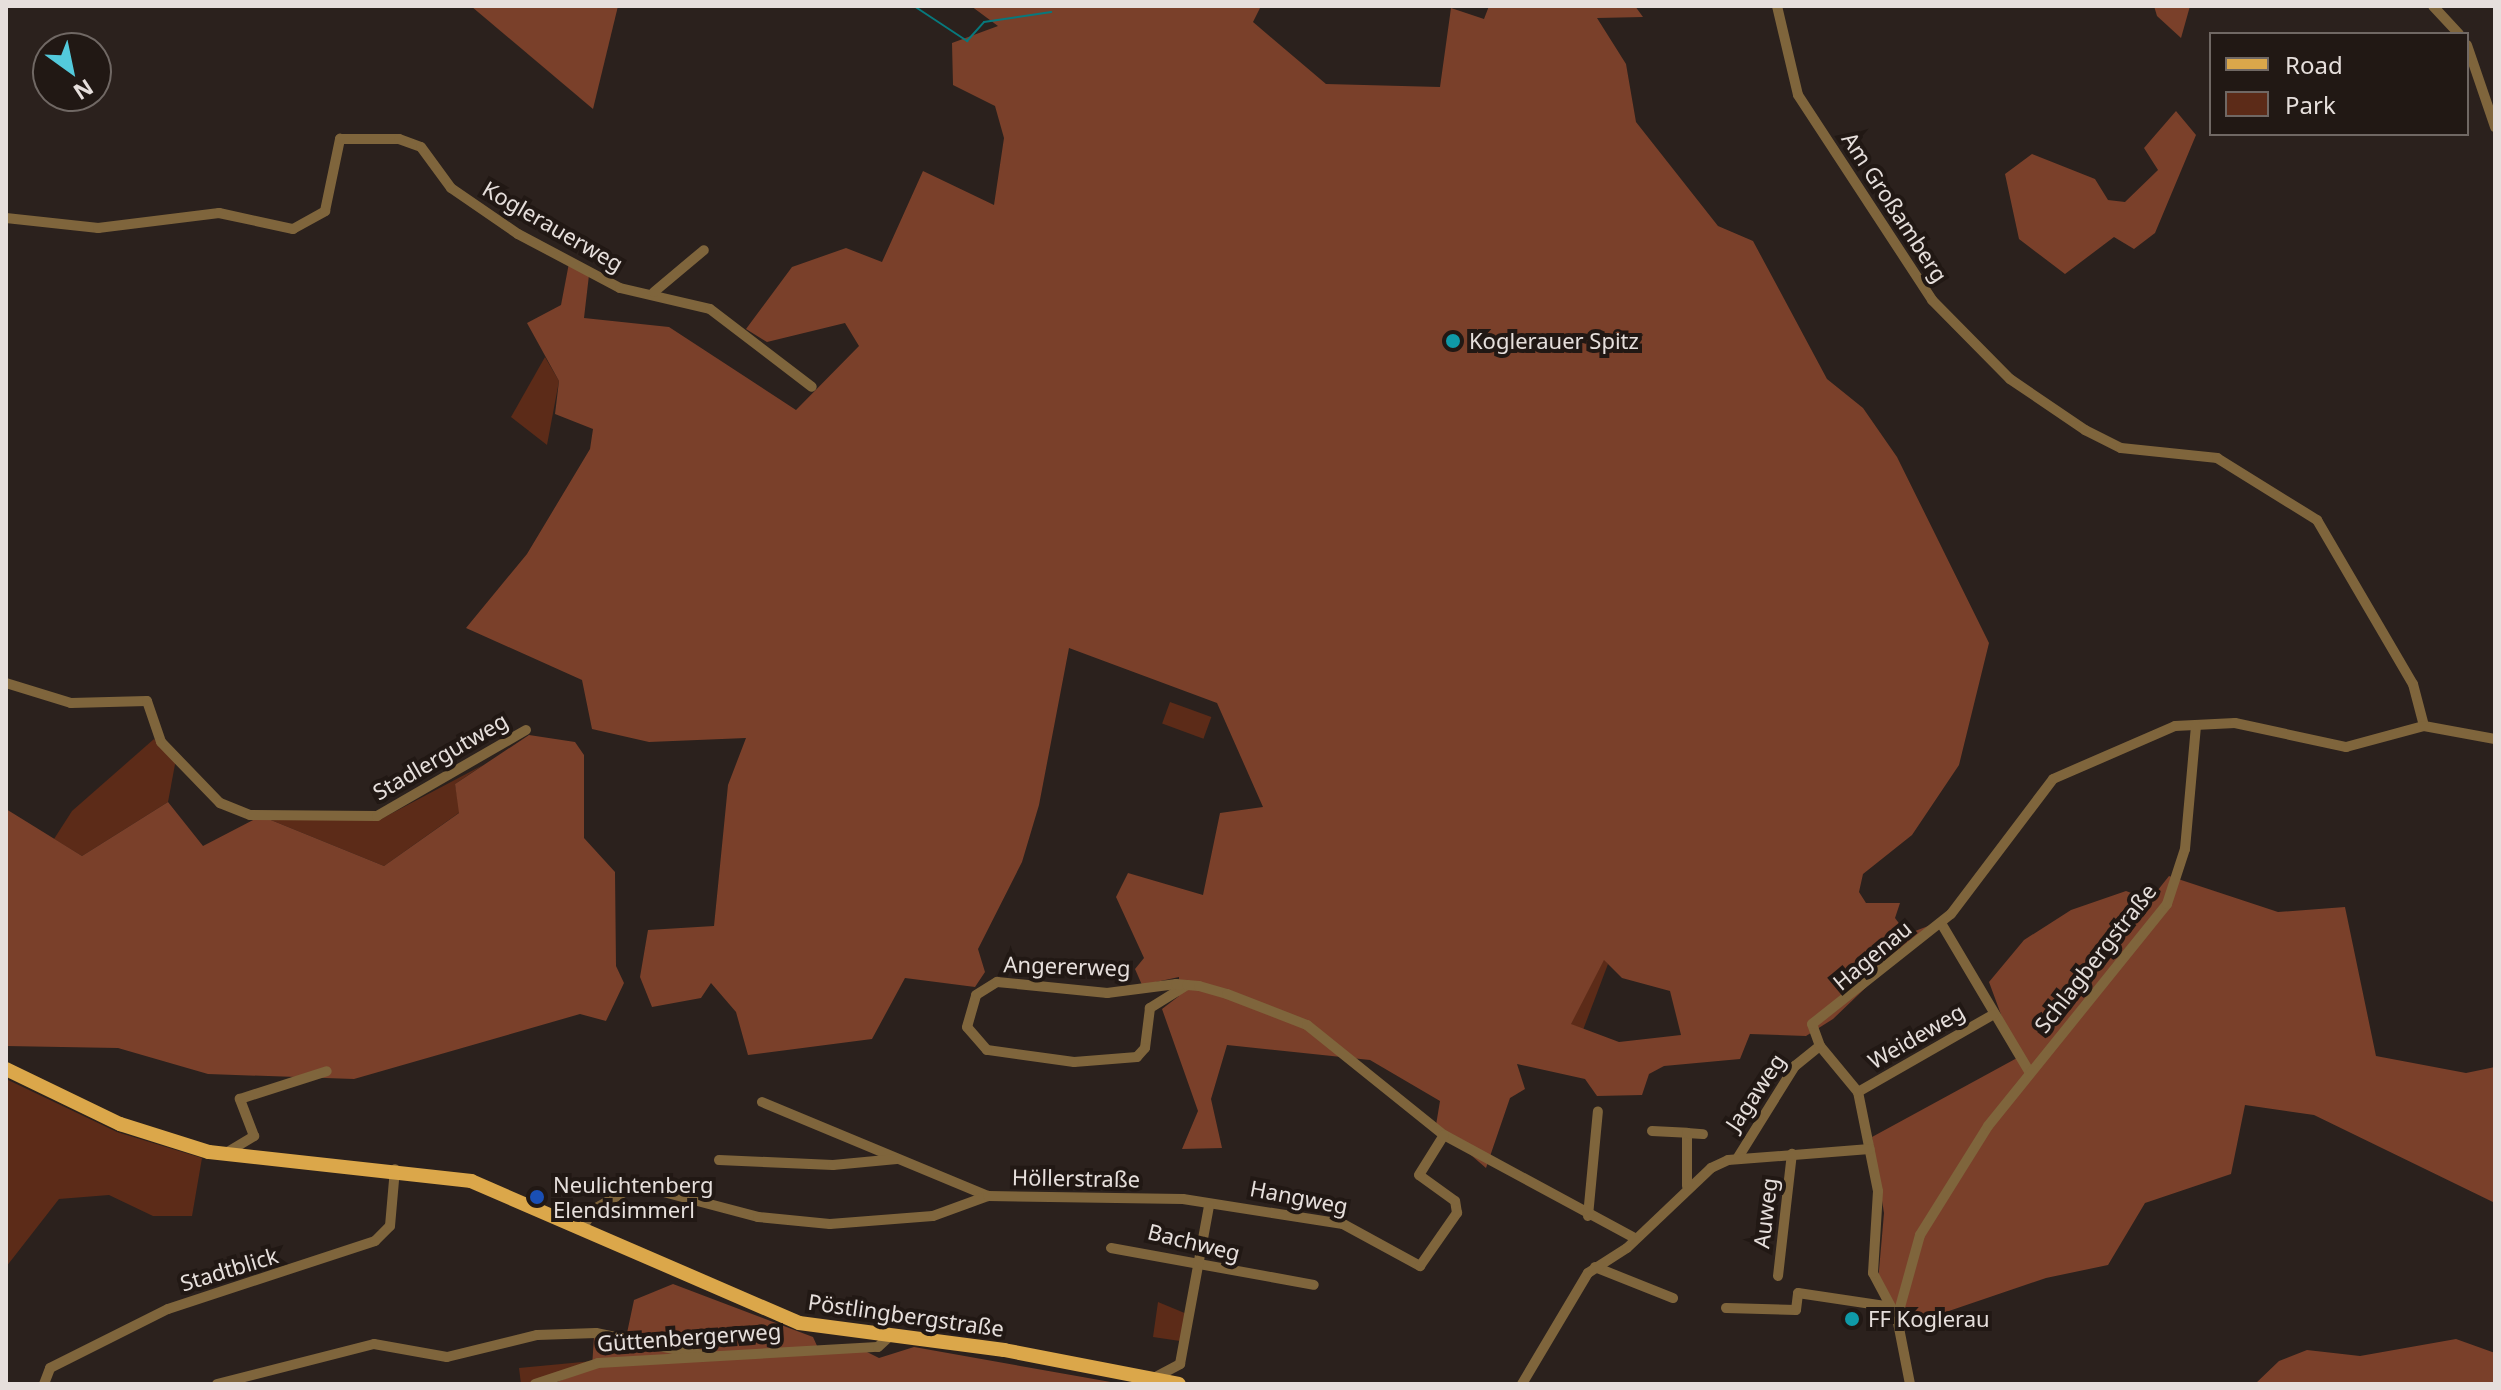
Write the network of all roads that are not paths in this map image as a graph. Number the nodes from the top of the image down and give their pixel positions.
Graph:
1 (1777, 6) edge
2 (2433, 6) edge
3 (2457, 32) edge
4 (2469, 51) edge
5 (2495, 127) edge
6 (6, 218) edge
7 (704, 250) dead end
8 (654, 292) junction
9 (812, 387) dead end
10 (6, 683) edge
11 (2196, 725) junction
12 (2424, 726) junction
13 (526, 730) dead end
14 (2495, 739) edge
15 (1941, 923) junction
16 (1187, 985) junction
17 (1994, 1014) junction
18 (1820, 1046) junction
19 (6, 1069) edge
20 (327, 1071) dead end
21 (2030, 1073) junction
22 (1858, 1092) junction
23 (762, 1102) dead end
24 (1598, 1111) dead end
25 (1652, 1131) dead end
26 (1687, 1133) junction
27 (1703, 1134) dead end
28 (1444, 1135) junction
29 (1870, 1149) junction
30 (1792, 1154) junction
31 (225, 1155) junction
32 (897, 1159) junction
33 (1737, 1159) junction
34 (719, 1160) dead end
35 (395, 1172) junction
36 (1687, 1186) junction
37 (988, 1196) junction
38 (1209, 1206) junction
39 (1588, 1216) junction
40 (581, 1230) junction
41 (1636, 1239) junction
42 (1111, 1248) dead end
43 (1595, 1267) junction
44 (1202, 1269) junction
45 (1778, 1276) dead end
46 (1314, 1285) dead end
47 (1673, 1298) dead end
48 (1885, 1306) junction
49 (1726, 1308) dead end
50 (1897, 1318) junction
51 (891, 1335) junction
52 (702, 1355) junction
53 (1152, 1379) junction
54 (44, 1384) edge
55 (217, 1384) edge
56 (535, 1384) edge
57 (1179, 1384) edge
58 (1522, 1384) edge
59 (1910, 1384) edge

1 - 12 street, Am Großamberg
2 - 3 street
4 - 5 street
6 - 8 street, Koglerauerweg
7 - 8 street
8 - 9 street, Koglerauerweg
10 - 13 street, Stadlergutweg
11 - 12 street
11 - 15 street, Hagenau
11 - 21 street, Schlagbergstraße
12 - 14 street
15 - 17 street, Weideweg
15 - 18 street, Hagenau
16 - 16 street, Angererweg
16 - 28 street, Angererweg
17 - 21 street, Weideweg
17 - 22 street, Weideweg
18 - 22 street
18 - 33 street, Jagaweg
19 - 31 main road, Pöstlingbergstraße
20 - 31 street
21 - 50 street, Schlagbergstraße
22 - 29 street
23 - 32 street
24 - 39 street
25 - 26 street, Jagaweg
26 - 27 street, Jagaweg
26 - 36 street
28 - 38 street, Hangweg
28 - 39 street, Angererweg
29 - 30 street, Auweg
29 - 48 street
30 - 33 street, Auweg
30 - 45 street, Auweg
31 - 35 main road, Pöstlingbergstraße
32 - 34 street
32 - 37 street
33 - 36 street, Jagaweg
35 - 40 main road, Pöstlingbergstraße
35 - 54 street, Stadtblick
36 - 41 street, Jagaweg
37 - 38 street, Höllerstraße
37 - 40 street, Höllerstraße
38 - 44 street
39 - 41 street, Angererweg
40 - 51 main road, Pöstlingbergstraße
41 - 43 street
42 - 44 street, Bachweg
43 - 47 street
43 - 58 street
44 - 46 street, Bachweg
44 - 53 street
48 - 49 street
48 - 50 street
50 - 59 street, Schlagbergstraße
51 - 52 street, Güttenbergerweg
51 - 53 main road, Pöstlingbergstraße
52 - 55 street
52 - 56 street, Güttenbergerweg
53 - 57 main road, Pöstlingbergstraße

